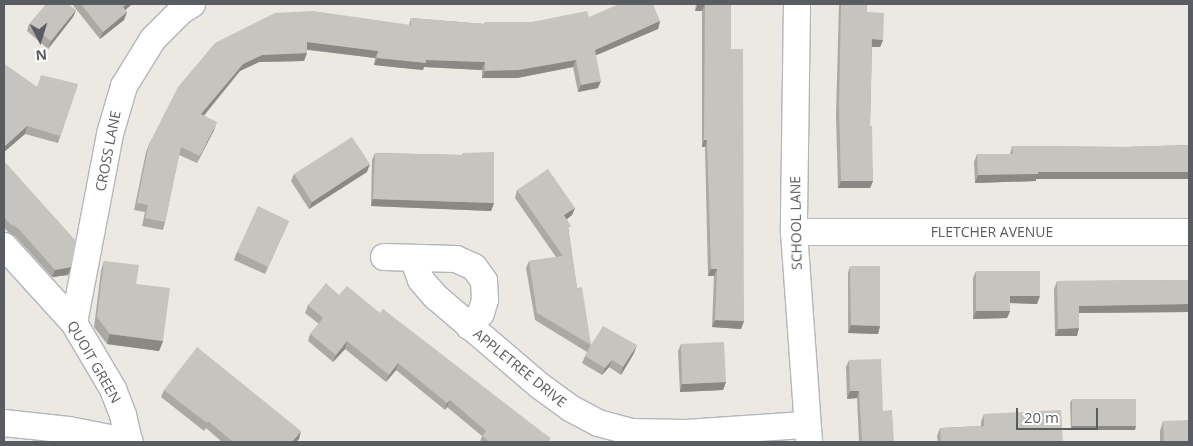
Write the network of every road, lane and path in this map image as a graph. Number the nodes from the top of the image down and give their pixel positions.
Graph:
1 (192, 4) edge
2 (797, 4) edge
3 (794, 232) junction
4 (1189, 232) edge
5 (4, 246) edge
6 (384, 257) dead end
7 (413, 258) junction
8 (74, 323) junction
9 (469, 327) junction
10 (4, 423) edge
11 (807, 434) edge
12 (130, 442) edge

1 - 8 street, CROSS LANE
2 - 3 street, SCHOOL LANE
3 - 4 street, FLETCHER AVENUE
3 - 11 street, SCHOOL LANE
5 - 8 street, QUOIT GREEN
6 - 7 street, APPLETREE DRIVE
7 - 9 street, APPLETREE DRIVE
7 - 9 street, APPLETREE DRIVE
8 - 12 street, QUOIT GREEN
9 - 11 street, APPLETREE DRIVE
10 - 12 street

